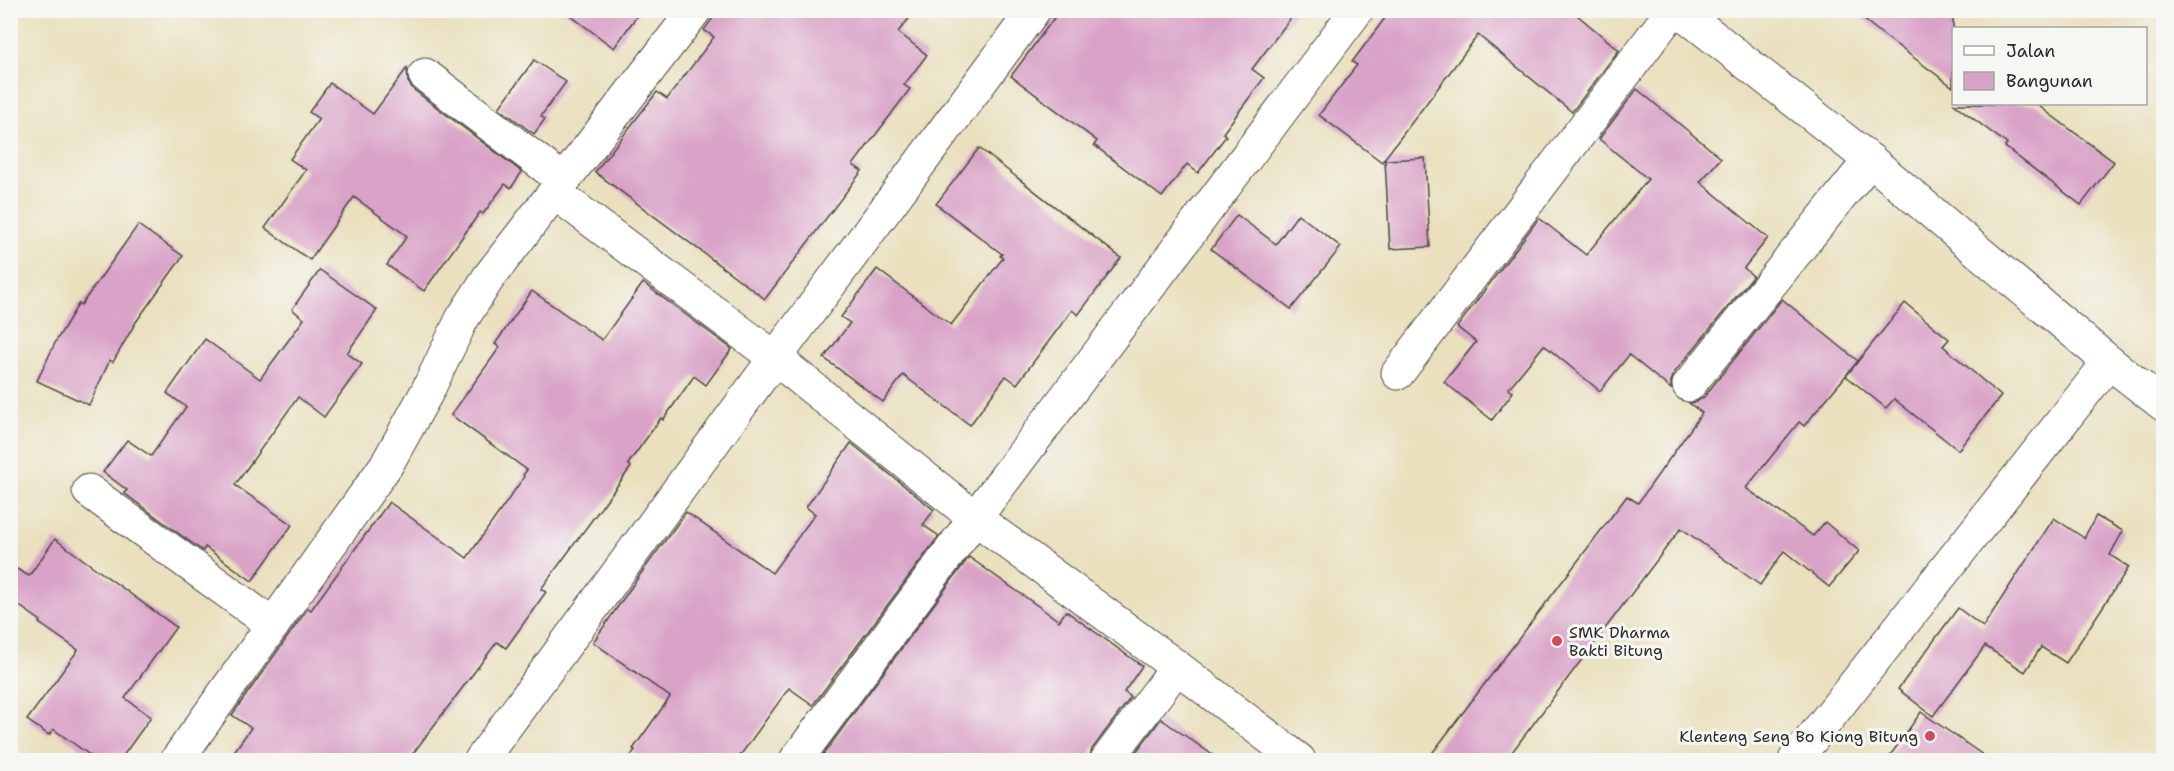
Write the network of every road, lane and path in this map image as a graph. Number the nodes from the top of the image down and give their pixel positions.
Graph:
1 (695, 10) edge
2 (1034, 10) edge
3 (1357, 10) edge
4 (1673, 10) edge
5 (1679, 10) edge
6 (425, 75) dead end
7 (1870, 160) junction
8 (559, 187) junction
9 (776, 358) junction
10 (2109, 362) junction
11 (1398, 373) dead end
12 (1689, 385) dead end
13 (2163, 405) edge
14 (89, 491) dead end
15 (975, 518) junction
16 (273, 625) junction
17 (1177, 667) junction
18 (177, 760) edge
19 (481, 760) edge
20 (796, 760) edge
21 (1107, 760) edge
22 (1299, 760) edge
23 (1795, 760) edge

1 - 8 street
2 - 9 street
3 - 15 street
4 - 11 street
5 - 7 street
6 - 8 street
7 - 10 street
7 - 12 street
8 - 9 street
8 - 16 street
9 - 15 street
9 - 19 street
10 - 13 street
10 - 23 street
14 - 16 street
15 - 17 street
15 - 20 street
16 - 18 street
17 - 21 street
17 - 22 street

